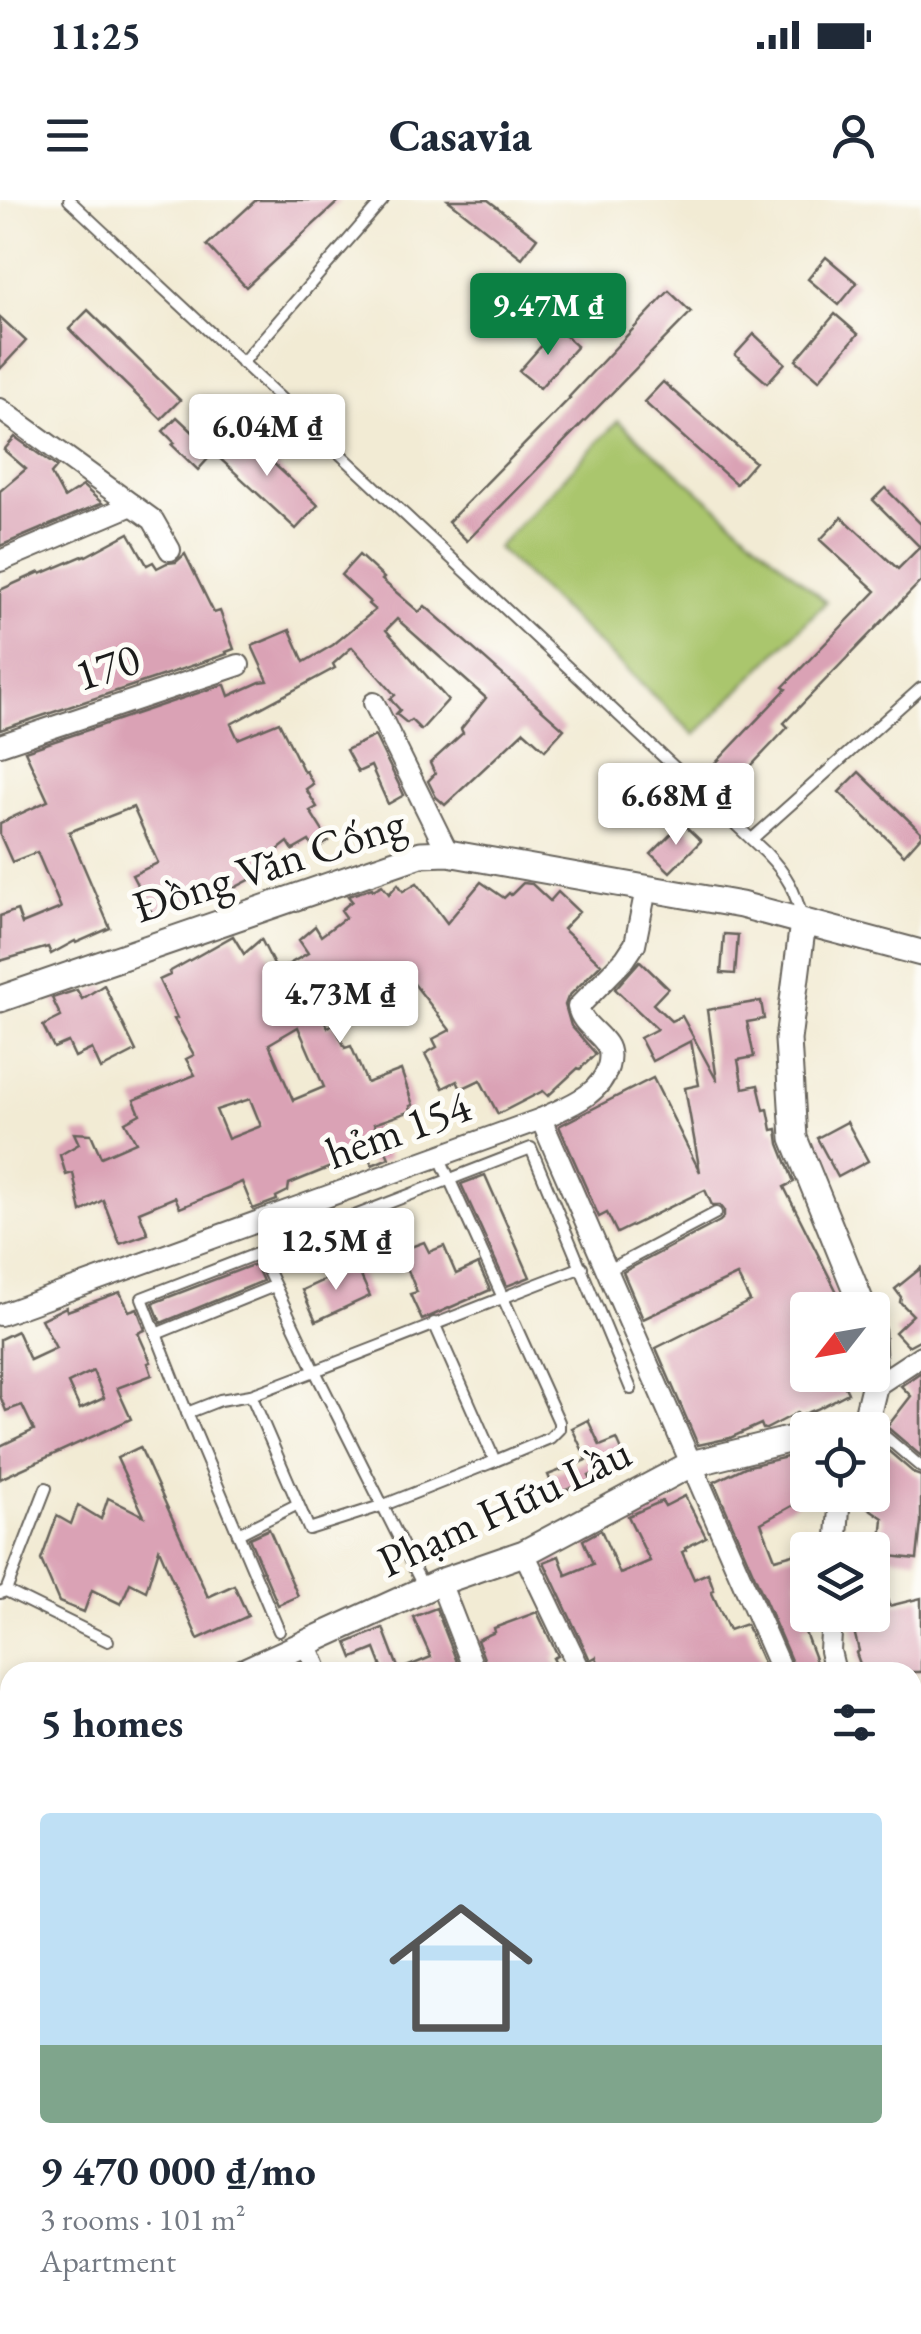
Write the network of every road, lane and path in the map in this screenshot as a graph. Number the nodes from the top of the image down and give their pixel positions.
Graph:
1 (69, 200) edge
2 (383, 200) edge
3 (242, 362) junction
4 (3, 416) edge
5 (132, 506) junction
6 (170, 550) dead end
7 (0, 561) edge
8 (239, 665) dead end
9 (921, 688) edge
10 (374, 703) dead end
11 (0, 744) edge
12 (752, 839) junction
13 (448, 853) junction
14 (646, 889) junction
15 (803, 922) junction
16 (921, 953) edge
17 (0, 999) edge
18 (541, 1119) junction
19 (439, 1156) junction
20 (450, 1178) junction
21 (716, 1213) dead end
22 (259, 1252) junction
23 (582, 1267) junction
24 (608, 1271) junction
25 (274, 1286) junction
26 (857, 1292) edge
27 (503, 1298) junction
28 (0, 1315) edge
29 (434, 1324) junction
30 (156, 1334) junction
31 (921, 1356) edge
32 (315, 1371) junction
33 (890, 1376) edge
34 (631, 1388) dead end
35 (251, 1395) junction
36 (187, 1413) junction
37 (790, 1440) edge
38 (890, 1444) edge
39 (495, 1461) junction
40 (692, 1464) junction
41 (921, 1467) edge
42 (46, 1488) dead end
43 (298, 1504) junction
44 (384, 1505) junction
45 (238, 1534) junction
46 (524, 1554) junction
47 (432, 1585) junction
48 (3, 1592) edge
49 (279, 1631) dead end
50 (831, 1632) edge
51 (108, 1641) dead end
52 (307, 1645) junction
53 (267, 1662) edge
54 (314, 1662) edge
55 (470, 1662) edge
56 (576, 1662) edge
57 (778, 1662) edge
58 (832, 1662) edge

1 - 3 lane
2 - 3 lane
3 - 12 lane
4 - 5 street
5 - 6 street
5 - 7 street
8 - 11 street, 170
9 - 12 lane
10 - 13 street
12 - 15 lane
13 - 14 street, Đồng Văn Cống
13 - 17 street, Đồng Văn Cống
14 - 15 street, Đồng Văn Cống
14 - 18 street, hẻm 154
15 - 16 street, Đồng Văn Cống
15 - 26 street
18 - 19 street, hẻm 154
18 - 24 street
19 - 20 lane
19 - 28 street, hẻm 154
20 - 22 lane
20 - 23 lane
20 - 27 lane
21 - 24 lane
22 - 25 lane
22 - 30 lane
23 - 27 lane
23 - 34 lane
24 - 40 street
25 - 30 lane
25 - 32 lane
27 - 29 lane
27 - 39 lane
29 - 32 lane
29 - 39 lane
30 - 36 lane
31 - 33 street
32 - 35 lane
32 - 44 lane
35 - 36 lane
35 - 43 lane
36 - 45 lane
37 - 40 street, Phạm Hữu Lầu
38 - 41 lane
39 - 44 lane
40 - 46 street, Phạm Hữu Lầu
40 - 57 street
42 - 48 lane
43 - 44 lane
43 - 45 lane
44 - 47 lane
45 - 49 lane
46 - 47 street, Phạm Hữu Lầu
46 - 56 street
47 - 52 street, Phạm Hữu Lầu
47 - 55 street
48 - 51 lane
50 - 58 street
52 - 53 street, Phạm Hữu Lầu
52 - 54 street

